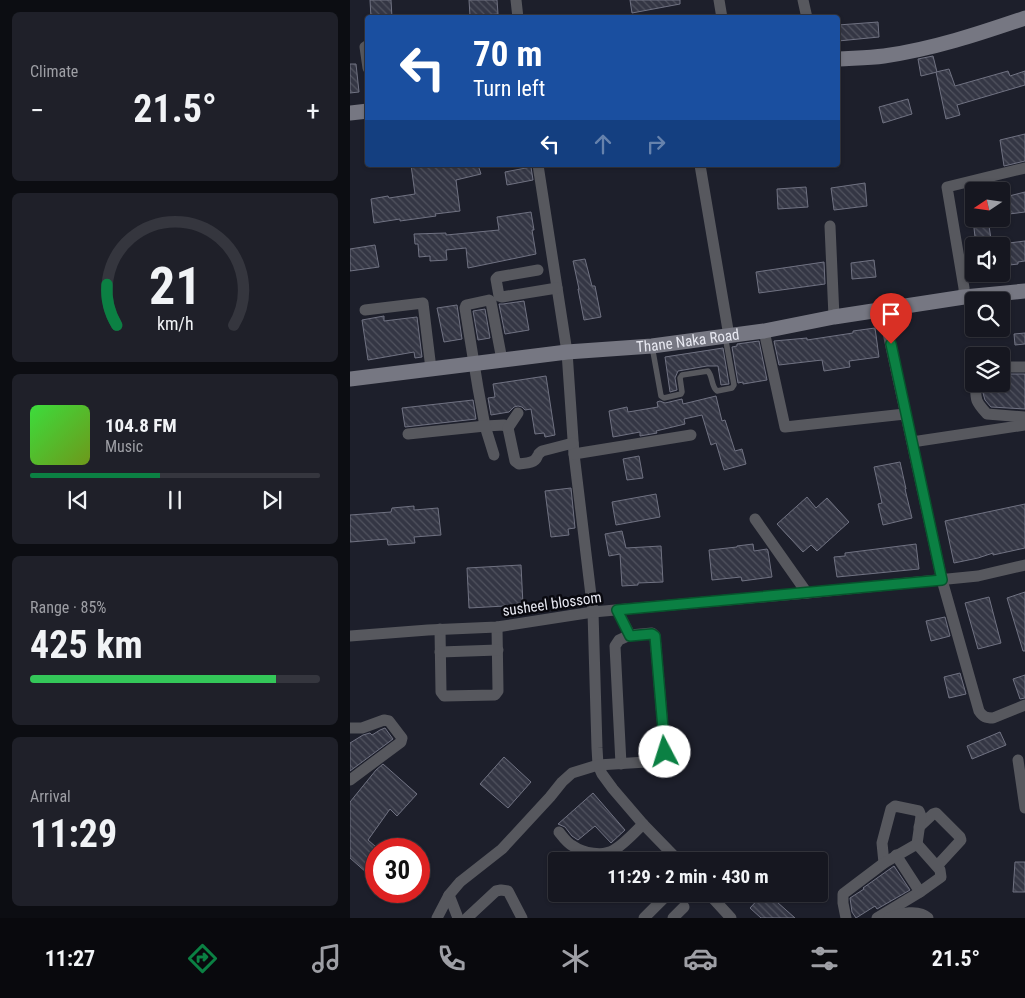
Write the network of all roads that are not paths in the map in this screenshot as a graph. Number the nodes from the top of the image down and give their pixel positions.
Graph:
1 (516, 0) edge
2 (719, 0) edge
3 (803, 0) edge
4 (518, 15) edge
5 (722, 15) edge
6 (806, 15) edge
7 (1025, 18) edge
8 (840, 60) edge
9 (365, 111) edge
10 (350, 113) edge
11 (538, 167) edge
12 (700, 167) edge
13 (1025, 168) edge
14 (830, 226) dead end
15 (538, 270) dead end
16 (557, 288) junction
17 (1025, 291) edge
18 (964, 297) junction
19 (365, 310) dead end
20 (883, 310) junction
21 (834, 317) junction
22 (764, 331) junction
23 (727, 336) junction
24 (652, 346) junction
25 (567, 352) junction
26 (502, 360) junction
27 (475, 363) junction
28 (1010, 367) edge
29 (1025, 367) edge
30 (431, 369) junction
31 (350, 379) edge
32 (975, 392) edge
33 (518, 413) dead end
34 (905, 414) junction
35 (1004, 415) junction
36 (1025, 417) edge
37 (1025, 425) edge
38 (485, 426) junction
39 (508, 428) junction
40 (1005, 428) junction
41 (408, 434) dead end
42 (690, 435) dead end
43 (912, 442) junction
44 (574, 449) junction
45 (494, 456) dead end
46 (755, 519) dead end
47 (1024, 569) edge
48 (942, 580) junction
49 (807, 593) junction
50 (617, 610) junction
51 (593, 612) junction
52 (497, 627) junction
53 (440, 629) junction
54 (350, 636) edge
55 (630, 636) junction
56 (498, 650) junction
57 (440, 652) junction
58 (1025, 705) edge
59 (350, 728) edge
60 (1018, 760) dead end
61 (621, 764) junction
62 (598, 765) junction
63 (350, 780) edge
64 (1025, 808) edge
65 (643, 824) junction
66 (919, 827) junction
67 (559, 832) dead end
68 (917, 844) junction
69 (670, 852) edge
70 (896, 855) junction
71 (884, 863) junction
72 (937, 866) junction
73 (920, 892) junction
74 (449, 895) junction
75 (660, 902) edge
76 (716, 902) edge
77 (684, 907) dead end
78 (437, 918) edge
79 (458, 918) edge
80 (467, 918) edge
81 (522, 918) edge
82 (644, 918) edge
83 (672, 918) edge
84 (731, 918) edge
85 (846, 918) edge
86 (878, 918) edge
87 (889, 918) edge
88 (928, 918) edge

1 - 4 street
2 - 5 street
3 - 6 street
7 - 8 main road
9 - 10 main road
11 - 16 street
12 - 23 street
13 - 18 street
14 - 21 street
15 - 16 street
16 - 25 street
17 - 18 main road, Thane Naka Road
18 - 20 main road, Thane Naka Road
19 - 30 street
20 - 21 main road, Thane Naka Road
20 - 34 street
21 - 22 main road, Thane Naka Road
22 - 23 main road, Thane Naka Road
22 - 34 street
23 - 24 main road, Thane Naka Road
23 - 24 lane
24 - 25 main road, Thane Naka Road
25 - 26 main road, Thane Naka Road
25 - 44 street
26 - 27 main road, Thane Naka Road
26 - 27 street
27 - 30 main road, Thane Naka Road
27 - 38 street
28 - 29 street
30 - 31 main road, Thane Naka Road
32 - 35 street
33 - 39 street
34 - 43 street
35 - 36 street
35 - 40 street
37 - 40 street
38 - 39 street
38 - 41 street
38 - 45 street
39 - 44 street
40 - 43 street
42 - 44 street
43 - 48 street
44 - 51 street
46 - 49 street
47 - 48 street, susheel blossom
48 - 49 street, susheel blossom
48 - 58 street
49 - 50 street, susheel blossom
50 - 51 street, susheel blossom
50 - 55 street
51 - 52 street, susheel blossom
51 - 62 street
52 - 53 street, susheel blossom
52 - 56 street
53 - 54 street, susheel blossom
53 - 57 street
55 - 61 street
55 - 61 street
56 - 57 street
56 - 57 street
59 - 63 street
60 - 64 street
61 - 62 street
62 - 65 street
62 - 74 street
65 - 67 street
65 - 69 street
66 - 68 street
66 - 71 street
66 - 72 street
68 - 70 street
68 - 72 street
70 - 71 street
70 - 73 street
71 - 85 street
72 - 73 street
73 - 86 street
74 - 78 street
74 - 79 street
75 - 82 street
76 - 84 street
77 - 83 street
80 - 81 street
87 - 88 street

